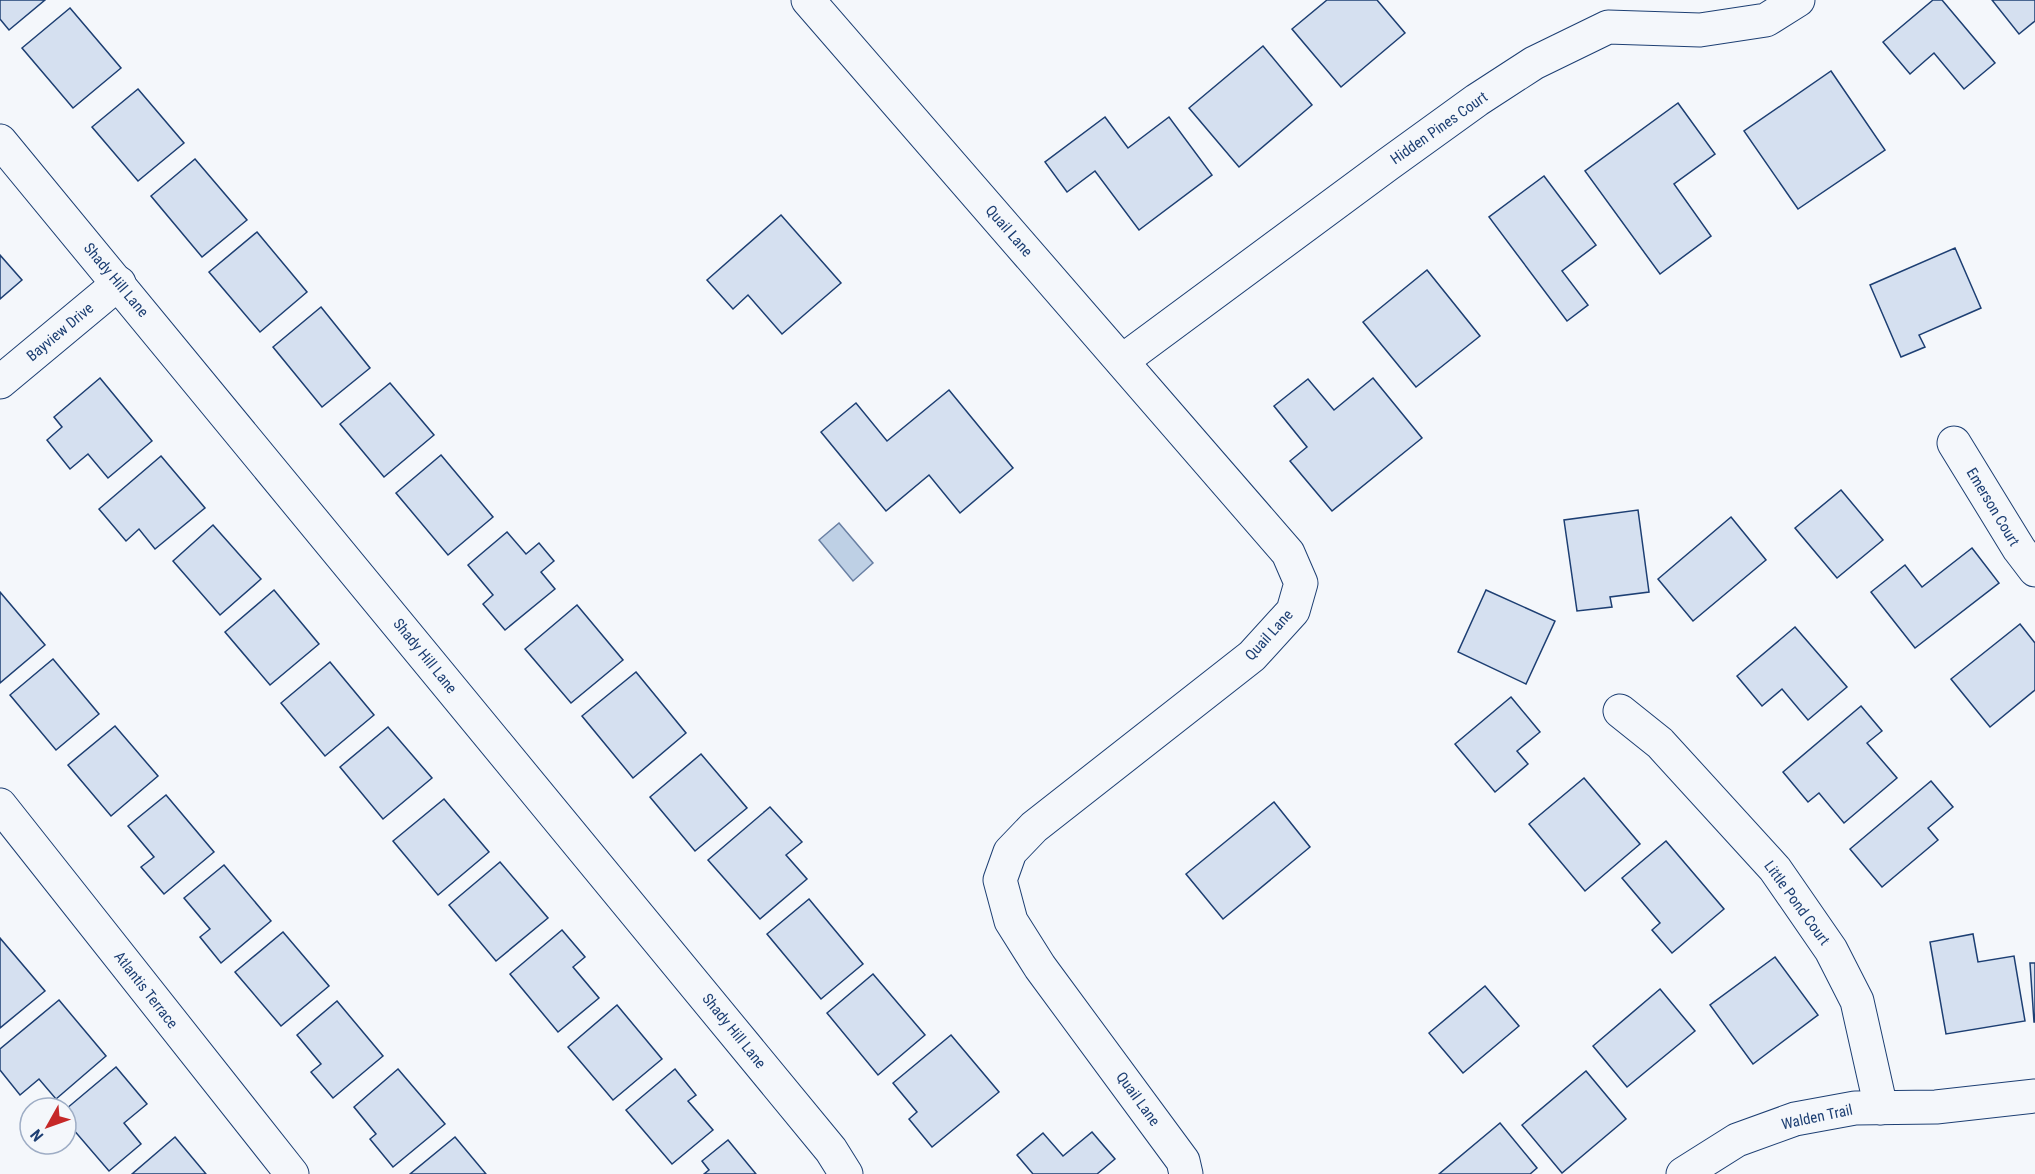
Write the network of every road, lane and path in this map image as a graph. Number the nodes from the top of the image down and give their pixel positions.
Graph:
1 (808, 0) edge
2 (1798, 0) edge
3 (0, 141) edge
4 (119, 283) junction
5 (1122, 362) junction
6 (0, 382) edge
7 (1954, 443) dead end
8 (2035, 570) edge
9 (1620, 711) dead end
10 (0, 805) edge
11 (2035, 1096) edge
12 (1881, 1108) junction
13 (292, 1174) edge
14 (846, 1174) edge
15 (1186, 1174) edge
16 (1683, 1174) edge

1 - 5 street, Quail Lane
2 - 5 street, Hidden Pines Court
3 - 4 street, Shady Hill Lane
4 - 6 street, Bayview Drive
4 - 14 street, Shady Hill Lane
5 - 15 street, Quail Lane
7 - 8 street, Emerson Court
9 - 12 street, Little Pond Court
10 - 13 street, Atlantis Terrace
11 - 12 street, Walden Trail
12 - 16 street, Walden Trail

